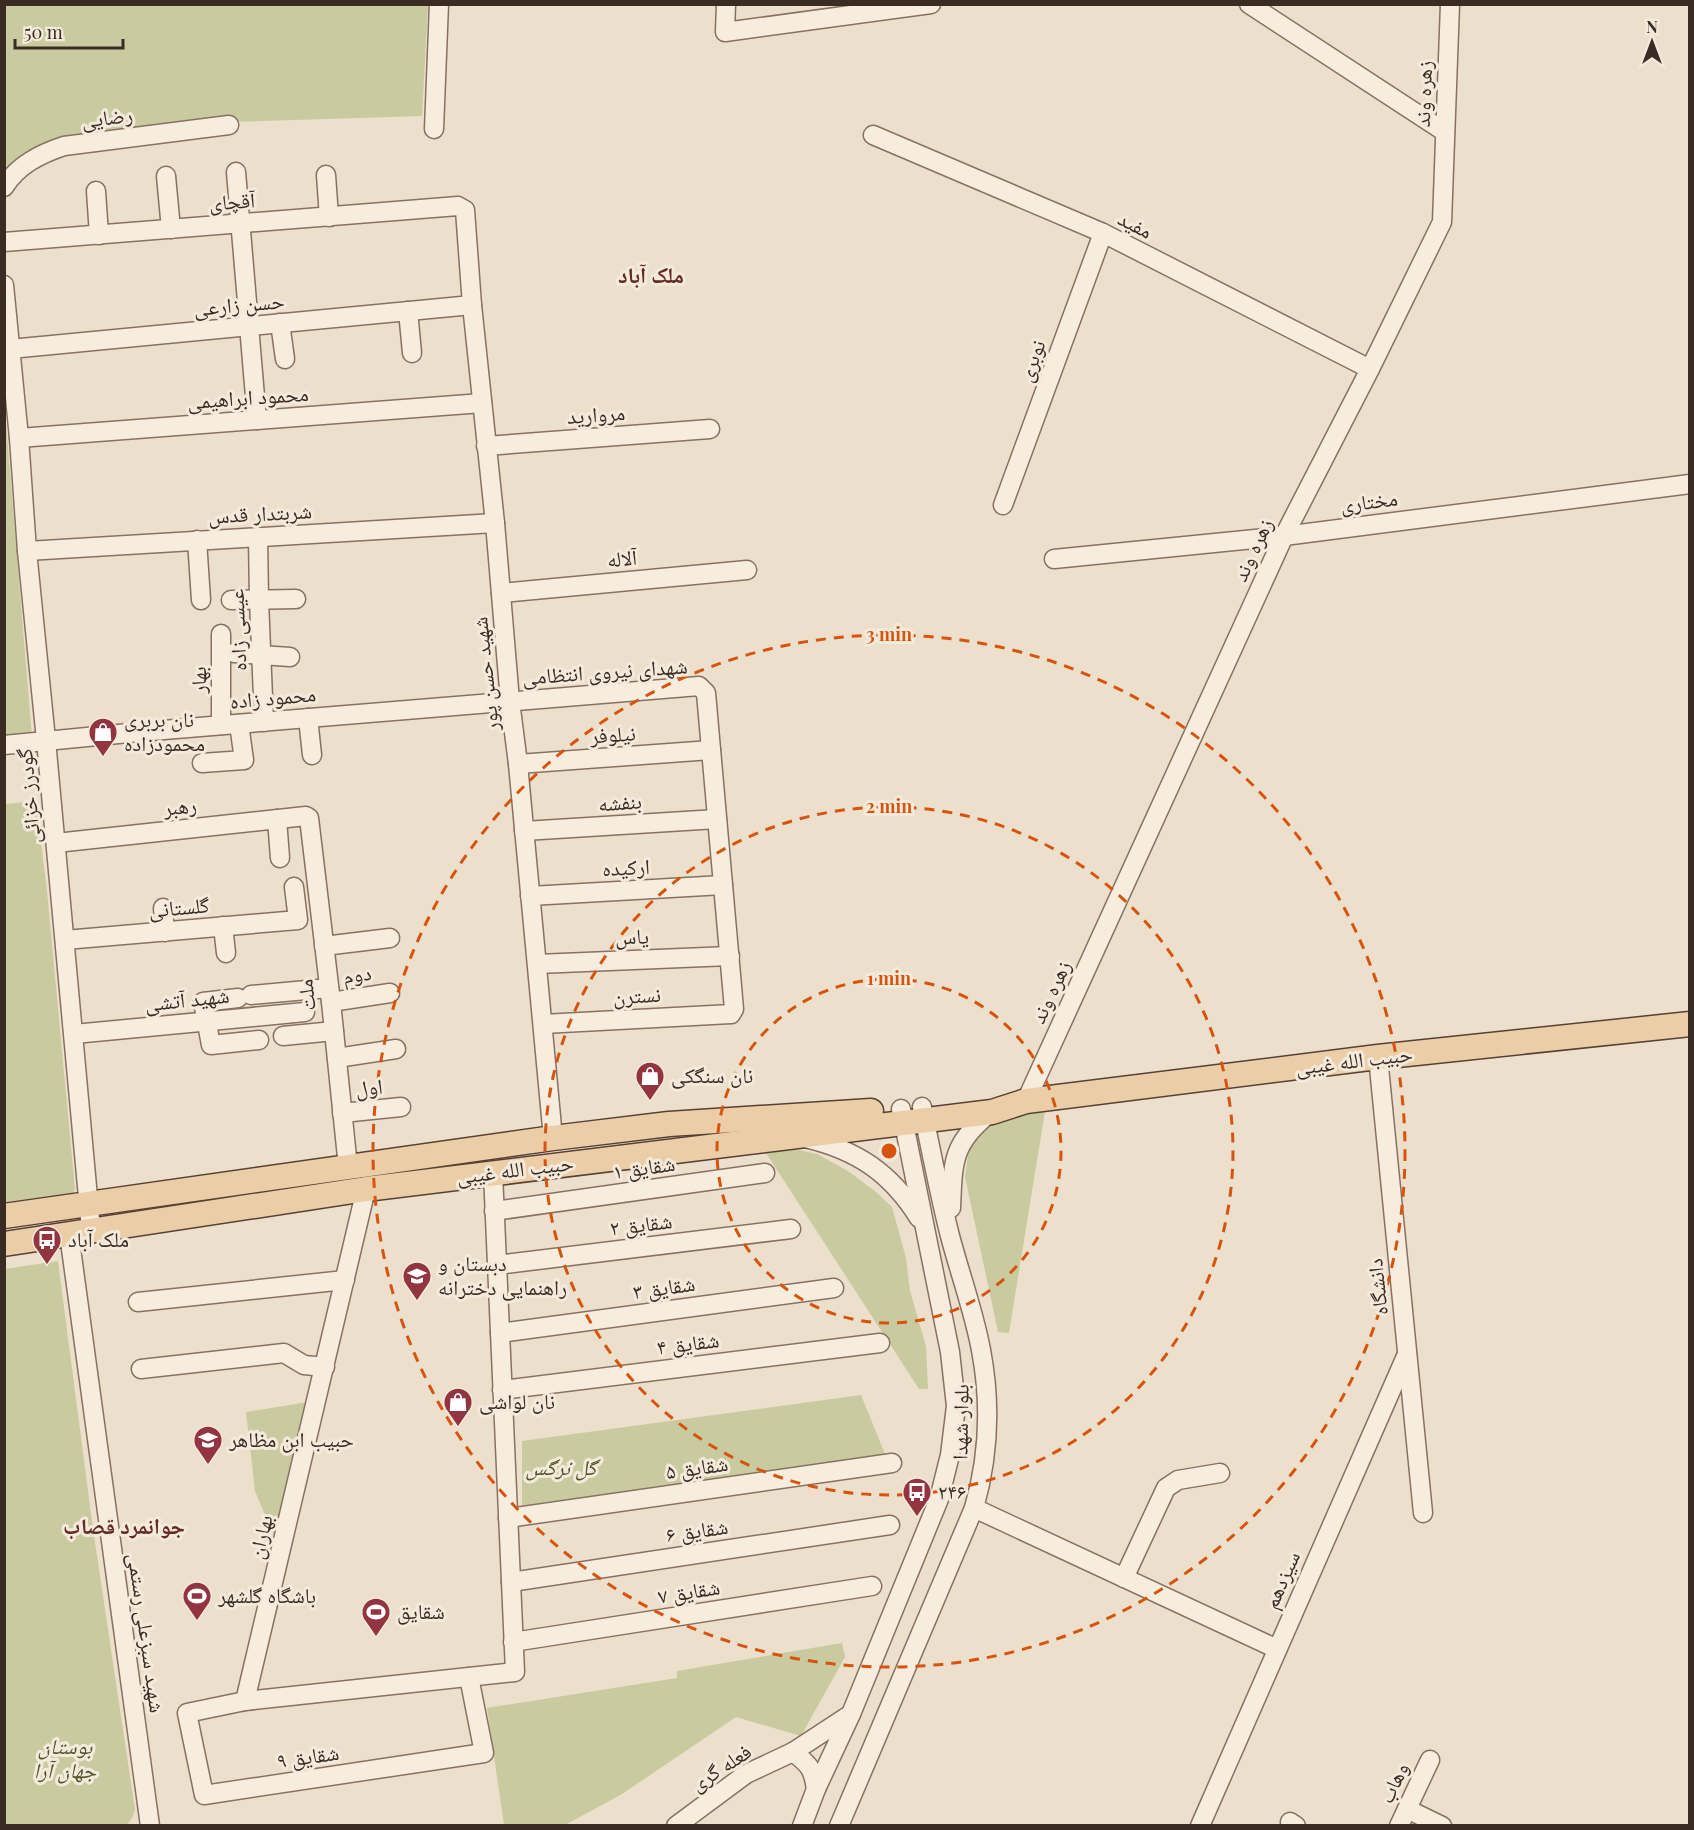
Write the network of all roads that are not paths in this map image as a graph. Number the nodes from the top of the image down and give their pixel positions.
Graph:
1 (439, 4) edge
2 (726, 4) edge
3 (931, 4) edge
4 (1249, 4) edge
5 (1450, 4) edge
6 (230, 125) dead end
7 (434, 129) dead end
8 (1445, 132) junction
9 (873, 135) dead end
10 (236, 172) dead end
11 (326, 175) dead end
12 (166, 176) dead end
13 (4, 187) edge
14 (96, 191) dead end
15 (462, 207) joint
16 (329, 217) junction
17 (241, 224) junction
18 (171, 229) junction
19 (1102, 233) junction
20 (99, 235) junction
21 (4, 242) edge
22 (4, 285) edge
23 (472, 305) junction
24 (408, 311) junction
25 (280, 323) junction
26 (249, 326) junction
27 (10, 349) junction
28 (412, 353) dead end
29 (285, 359) dead end
30 (1370, 369) junction
31 (482, 403) junction
32 (257, 420) junction
33 (710, 429) dead end
34 (19, 438) junction
35 (486, 446) junction
36 (1689, 484) edge
37 (1003, 505) dead end
38 (495, 523) junction
39 (1284, 536) junction
40 (258, 537) junction
41 (197, 540) junction
42 (27, 551) junction
43 (1054, 559) dead end
44 (747, 570) dead end
45 (501, 592) junction
46 (296, 599) dead end
47 (201, 600) dead end
48 (231, 600) dead end
49 (259, 600) junction
50 (221, 634) dead end
51 (234, 653) dead end
52 (261, 655) junction
53 (290, 657) dead end
54 (510, 702) junction
55 (308, 718) junction
56 (264, 722) junction
57 (230, 724) junction
58 (46, 740) junction
59 (4, 745) edge
60 (711, 750) junction
61 (312, 755) dead end
62 (202, 763) dead end
63 (518, 764) junction
64 (309, 818) joint
65 (277, 819) junction
66 (717, 819) junction
67 (524, 831) junction
68 (56, 843) junction
69 (280, 858) dead end
70 (723, 885) junction
71 (294, 887) dead end
72 (530, 896) junction
73 (163, 908) dead end
74 (223, 926) junction
75 (165, 932) junction
76 (390, 938) dead end
77 (65, 940) junction
78 (324, 946) junction
79 (226, 953) dead end
80 (730, 956) junction
81 (537, 964) junction
82 (390, 993) dead end
83 (330, 995) junction
84 (305, 1012) dead end
85 (207, 1021) junction
86 (543, 1024) junction
87 (1687, 1024) edge
88 (334, 1031) junction
89 (74, 1034) junction
90 (283, 1036) dead end
91 (260, 1040) dead end
92 (396, 1049) dead end
93 (1378, 1057) junction
94 (337, 1058) junction
95 (1026, 1101) junction
96 (401, 1107) dead end
97 (992, 1112) junction
98 (342, 1113) junction
99 (913, 1115) junction
100 (669, 1124) junction
101 (793, 1135) junction
102 (553, 1138) junction
103 (673, 1150) junction
104 (348, 1167) junction
105 (493, 1173) junction
106 (765, 1173) dead end
107 (366, 1189) junction
108 (89, 1204) junction
109 (494, 1211) junction
110 (4, 1216) edge
111 (925, 1227) junction
112 (791, 1229) dead end
113 (80, 1232) junction
114 (949, 1234) junction
115 (4, 1244) edge
116 (497, 1265) junction
117 (345, 1280) junction
118 (834, 1288) dead end
119 (138, 1302) dead end
120 (500, 1333) junction
121 (880, 1342) dead end
122 (1407, 1354) junction
123 (325, 1367) junction
124 (141, 1369) dead end
125 (502, 1390) junction
126 (892, 1463) dead end
127 (1220, 1473) dead end
128 (974, 1508) junction
129 (1423, 1513) dead end
130 (508, 1518) junction
131 (890, 1525) dead end
132 (1124, 1578) junction
133 (511, 1582) junction
134 (872, 1586) dead end
135 (513, 1642) junction
136 (1277, 1649) junction
137 (469, 1677) junction
138 (245, 1701) junction
139 (851, 1714) junction
140 (880, 1726) junction
141 (793, 1752) junction
142 (1430, 1760) dead end
143 (816, 1789) junction
144 (1403, 1817) edge
145 (149, 1819) edge
146 (135, 1826) edge
147 (676, 1826) edge
148 (802, 1826) edge
149 (839, 1826) edge
150 (1200, 1826) edge
151 (1442, 1826) edge

1 - 7 street
2 - 3 street
4 - 8 street
5 - 8 street, زهره وند
6 - 13 street, رضایی
8 - 30 street, زهره وند
9 - 19 street, مفید
10 - 17 street
11 - 16 street
12 - 18 street
14 - 20 street
15 - 16 street, آقچای
15 - 23 street, شهید حسن پور
16 - 17 street, آقچای
17 - 18 street, آقچای
17 - 26 street
18 - 20 street, آقچای
19 - 30 street, مفید
19 - 37 street, نوبری
20 - 21 street, آقچای
22 - 27 street, گودرز خزائی
23 - 24 street, حسن زارعی
23 - 31 street, شهید حسن پور
24 - 25 street, حسن زارعی
24 - 28 street
25 - 26 street, حسن زارعی
25 - 29 street
26 - 27 street, حسن زارعی
26 - 32 street
27 - 34 street, گودرز خزائی
30 - 39 street, زهره وند
31 - 32 street, محمود ابراهیمی
31 - 35 street, شهید حسن پور
32 - 34 street, محمود ابراهیمی
33 - 35 street, مروارید
34 - 42 street, گودرز خزائی
35 - 38 street, شهید حسن پور
36 - 39 street, مختاری
38 - 40 street, شربتدار قدس
38 - 45 street, شهید حسن پور
39 - 43 street, مختاری
39 - 95 street, زهره وند
40 - 41 street, شربتدار قدس
40 - 49 street, عيسی زاده
41 - 42 street, شربتدار قدس
41 - 47 street
42 - 58 street, گودرز خزائی
44 - 45 street, آلاله
45 - 54 street, شهید حسن پور
46 - 49 street
48 - 49 street
49 - 52 street, عيسی زاده
50 - 57 street, بهار
51 - 52 street
52 - 53 street
52 - 56 street, عيسی زاده
54 - 55 street, محمود زاده
54 - 60 street, شهدای نیروی انتظامی
54 - 63 street, شهید حسن پور
55 - 56 street, محمود زاده
55 - 61 street
56 - 57 street, محمود زاده
57 - 58 street, محمود زاده
57 - 62 street, بهار
58 - 59 street, محمود زاده
58 - 68 street, گودرز خزائی
60 - 63 street, نیلوفر
60 - 66 street
63 - 67 street, شهید حسن پور
64 - 65 street, رهبر
64 - 78 street, ملت
65 - 68 street, رهبر
65 - 69 street
66 - 67 street, بنفشه
66 - 70 street
67 - 72 street, شهید حسن پور
68 - 77 street, گودرز خزائی
70 - 72 street, ارکیده
70 - 80 street
71 - 74 street, گلستانی
72 - 81 street, شهید حسن پور
73 - 75 street
74 - 75 street, گلستانی
74 - 79 street
75 - 77 street, گلستانی
76 - 78 street
77 - 89 street, گودرز خزائی
78 - 83 street, ملت
80 - 81 street, یاس
80 - 86 street, نسترن
81 - 86 street, شهید حسن پور
82 - 83 street, دوم
83 - 85 street
83 - 88 street, ملت
84 - 85 street, شهید آتشی
85 - 89 street, شهید آتشی
85 - 91 street
86 - 102 street, شهید حسن پور
87 - 93 main road, حبیب الله غیبی
88 - 90 street
88 - 94 street, ملت
89 - 108 street, گودرز خزائی
92 - 94 street
93 - 95 main road, حبیب الله غیبی
93 - 122 street, دانشگاه
94 - 98 street, ملت
95 - 97 main road, حبیب الله غیبی
95 - 99 main road, حبیب الله غیبی
96 - 98 street, اول
97 - 99 main road, حبیب الله غیبی
97 - 114 street
98 - 104 street, ملت
99 - 100 main road, حبیب الله غیبی
99 - 101 main road, حبیب الله غیبی
99 - 111 street, بلوار شهدا
99 - 114 street, بلوار شهدا
100 - 102 main road, حبیب الله غیبی
100 - 103 main road
101 - 103 main road, حبیب الله غیبی
101 - 111 street
102 - 104 main road, حبیب الله غیبی
103 - 105 main road, حبیب الله غیبی
104 - 108 main road, حبیب الله غیبی
105 - 107 main road, حبیب الله غیبی
105 - 109 street
106 - 109 street, شقایق ۱
107 - 113 main road, حبیب الله غیبی
107 - 117 street, بهاران
108 - 110 main road, حبیب الله غیبی
108 - 113 street, گودرز خزائی
109 - 116 street
111 - 139 street, بلوار شهدا
112 - 116 street, شقایق ۲
113 - 115 main road, حبیب الله غیبی
113 - 145 street, شهید سبزعلی رستمی
114 - 128 street, بلوار شهدا
116 - 120 street
117 - 119 street
117 - 123 street, بهاران
118 - 120 street, شقایق ۳
120 - 125 street
121 - 125 street, شقایق ۴
122 - 129 street, دانشگاه
122 - 136 street, سیزدهم
123 - 124 street
123 - 138 street, بهاران
125 - 130 street
126 - 130 street, شقایق ۵
127 - 132 street
128 - 132 street
128 - 140 street, بلوار شهدا
130 - 133 street
131 - 133 street, شقایق ۶
132 - 136 street
133 - 135 street
134 - 135 street, شقایق ۷
135 - 137 street
136 - 150 street, سیزدهم
137 - 138 street
137 - 138 street, شقایق ۹
139 - 140 street
139 - 141 street, فعله گری
139 - 143 street, بلوار شهدا
140 - 149 street, بلوار شهدا
141 - 143 street
141 - 147 street, فعله گری
142 - 144 street, وهاب
143 - 148 street, بلوار شهدا
144 - 151 street
145 - 146 street

